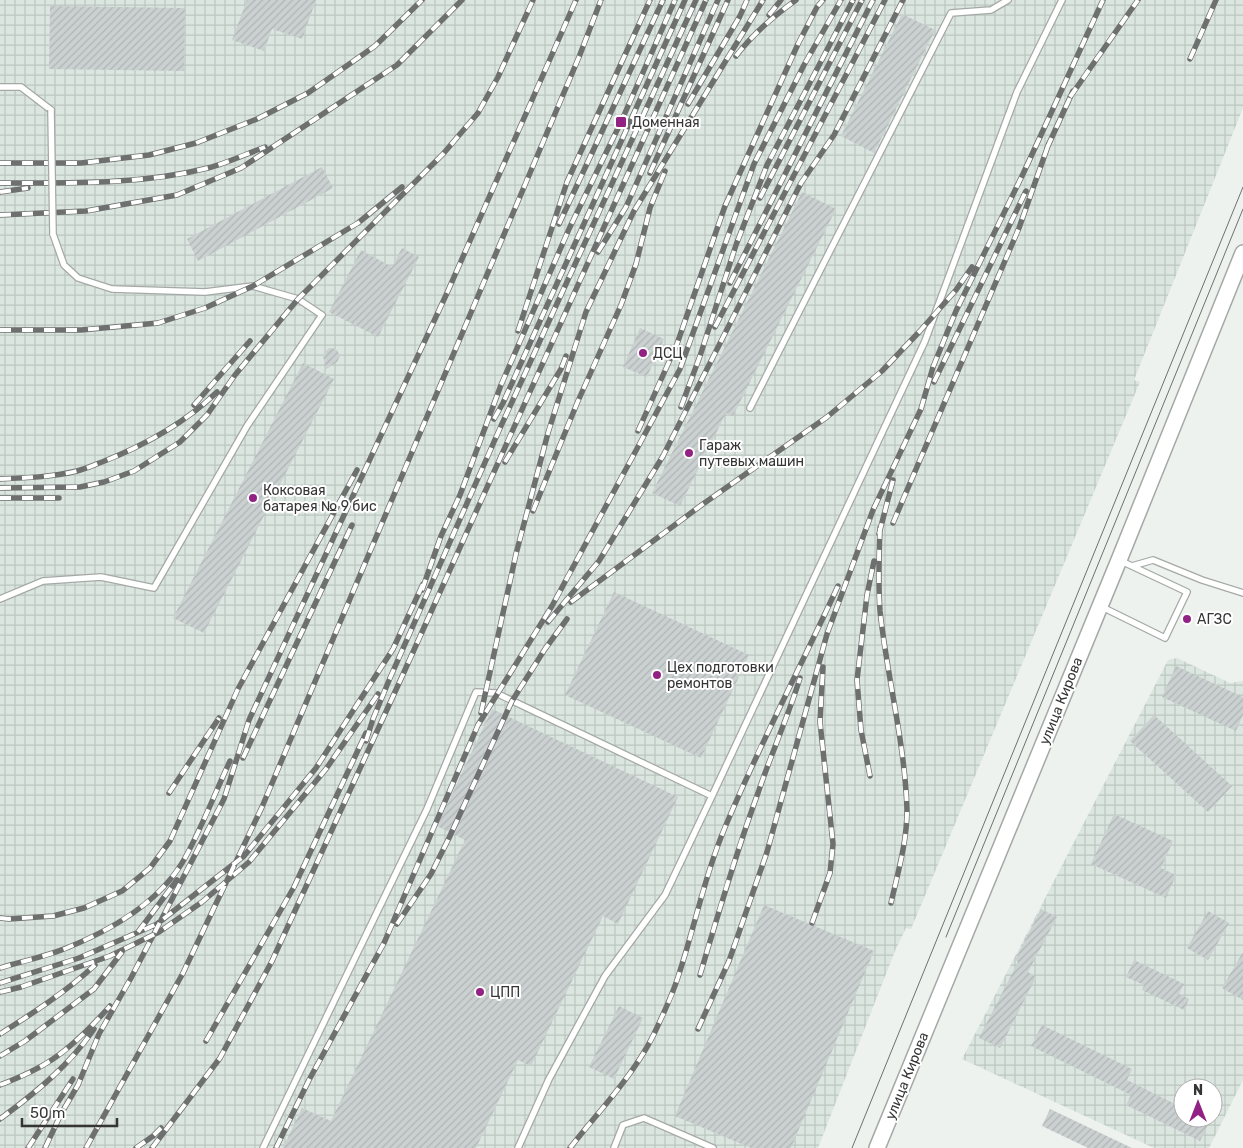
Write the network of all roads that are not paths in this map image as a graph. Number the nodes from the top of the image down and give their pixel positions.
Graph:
1 (1008, 0) edge
2 (1062, 0) edge
3 (0, 87) edge
4 (1243, 254) edge
5 (750, 408) dead end
6 (1126, 563) junction
7 (1243, 593) edge
8 (0, 599) edge
9 (1100, 606) junction
10 (712, 796) junction
11 (263, 1148) edge
12 (518, 1148) edge
13 (614, 1148) edge
14 (713, 1148) edge
15 (878, 1148) edge

1 - 5 lane
2 - 10 lane
3 - 8 lane, bridge
4 - 6 main road, улица Кирова
6 - 7 lane
6 - 9 main road, улица Кирова
6 - 9 lane
9 - 15 main road, улица Кирова
10 - 11 lane
10 - 12 lane
13 - 14 lane

